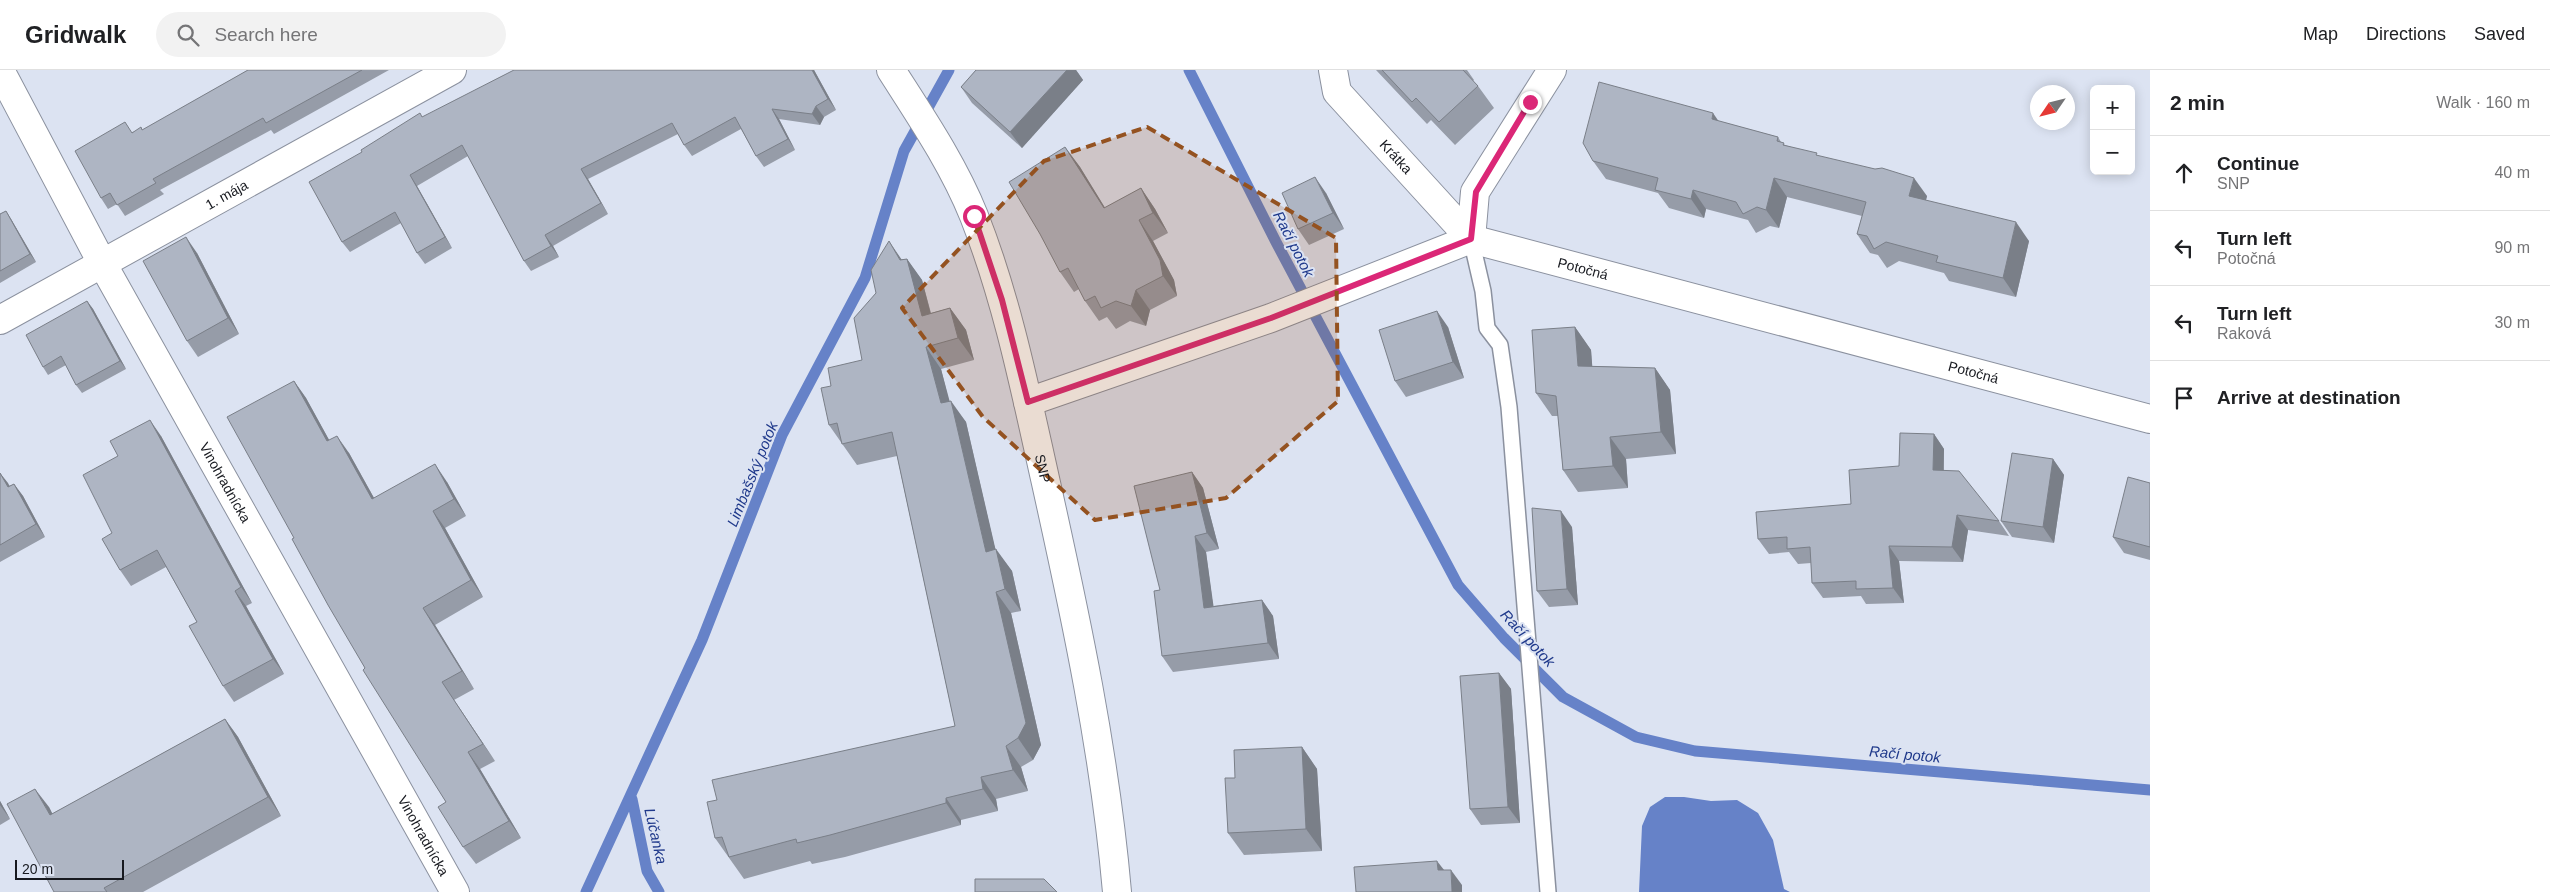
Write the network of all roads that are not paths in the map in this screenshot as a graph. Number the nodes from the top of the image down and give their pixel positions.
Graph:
1 (0, 70) edge
2 (452, 70) edge
3 (891, 70) edge
4 (1333, 70) edge
5 (1552, 70) edge
6 (1471, 239) junction
7 (102, 263) junction
8 (0, 320) edge
9 (1028, 402) junction
10 (2150, 419) edge
11 (455, 892) edge
12 (1117, 892) edge
13 (1548, 892) edge

1 - 7 street, Vinohradnícka
2 - 7 street, 1. mája
3 - 9 street, SNP
4 - 6 street, Krátka
5 - 6 street
6 - 9 street
6 - 10 street, Potočná
6 - 13 lane
7 - 8 street, 1. mája
7 - 11 street, Vinohradnícka
9 - 12 street, SNP

